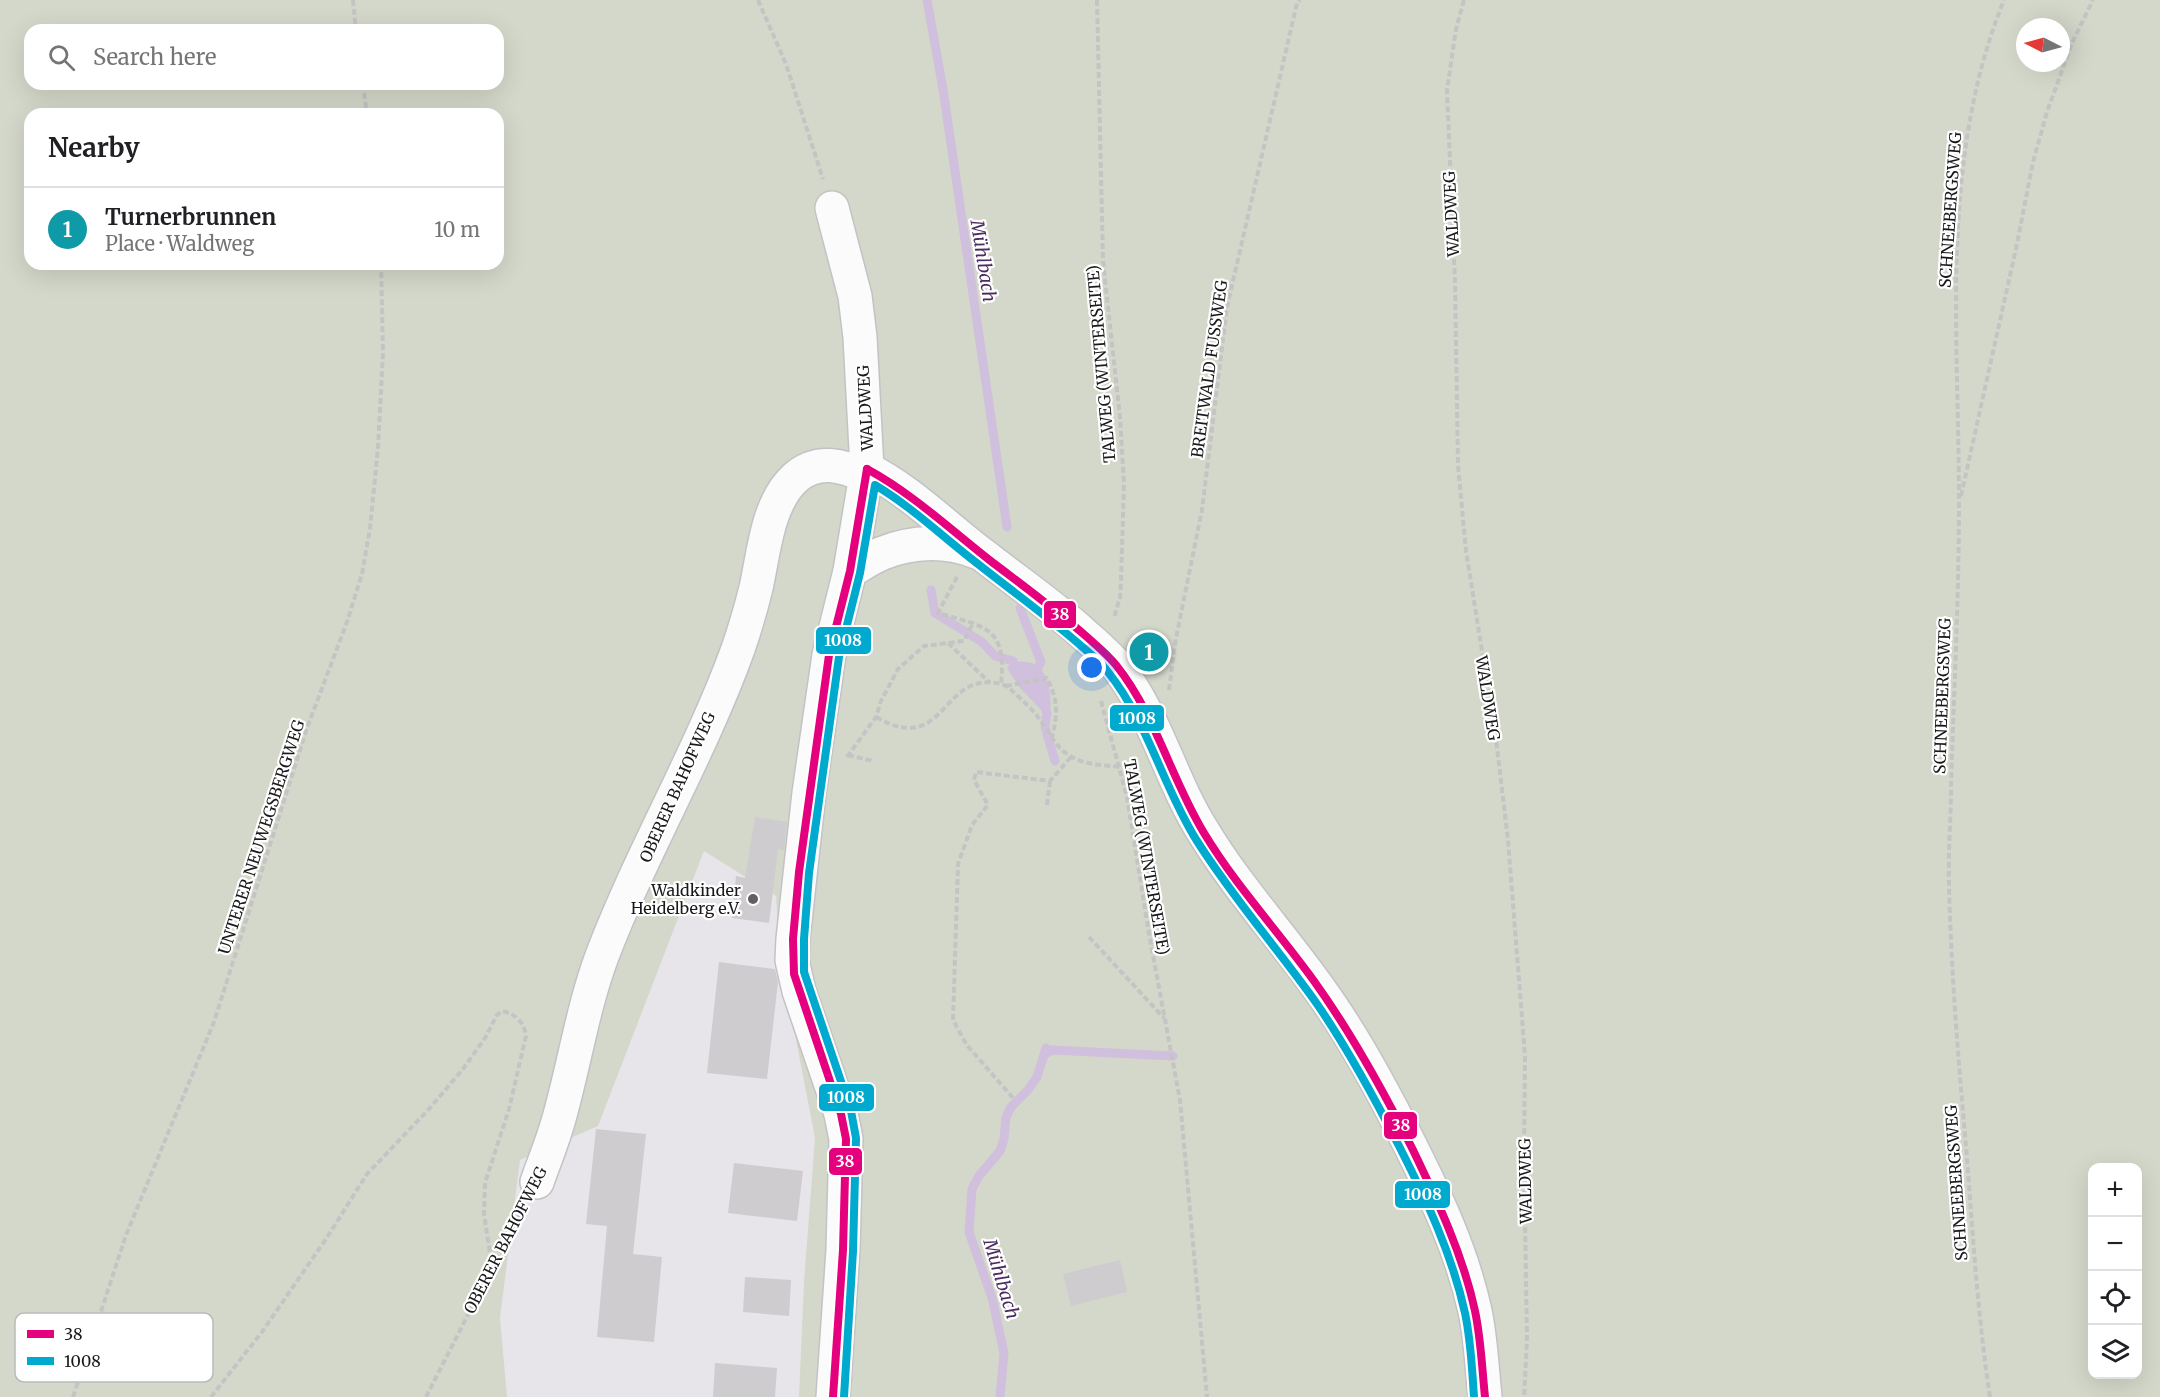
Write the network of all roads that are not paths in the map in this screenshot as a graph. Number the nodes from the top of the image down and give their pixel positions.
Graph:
1 (832, 208) road end
2 (867, 473) junction
3 (982, 554) junction
4 (850, 571) junction
5 (537, 1182) road end
6 (833, 1397) edge
7 (1485, 1397) edge

1 - 2 street, WALDWEG
2 - 3 street, WALDWEG
2 - 4 street
2 - 5 street, OBERER BAHOFWEG
3 - 4 street, WALDWEG
3 - 7 street, WALDWEG
4 - 6 street

